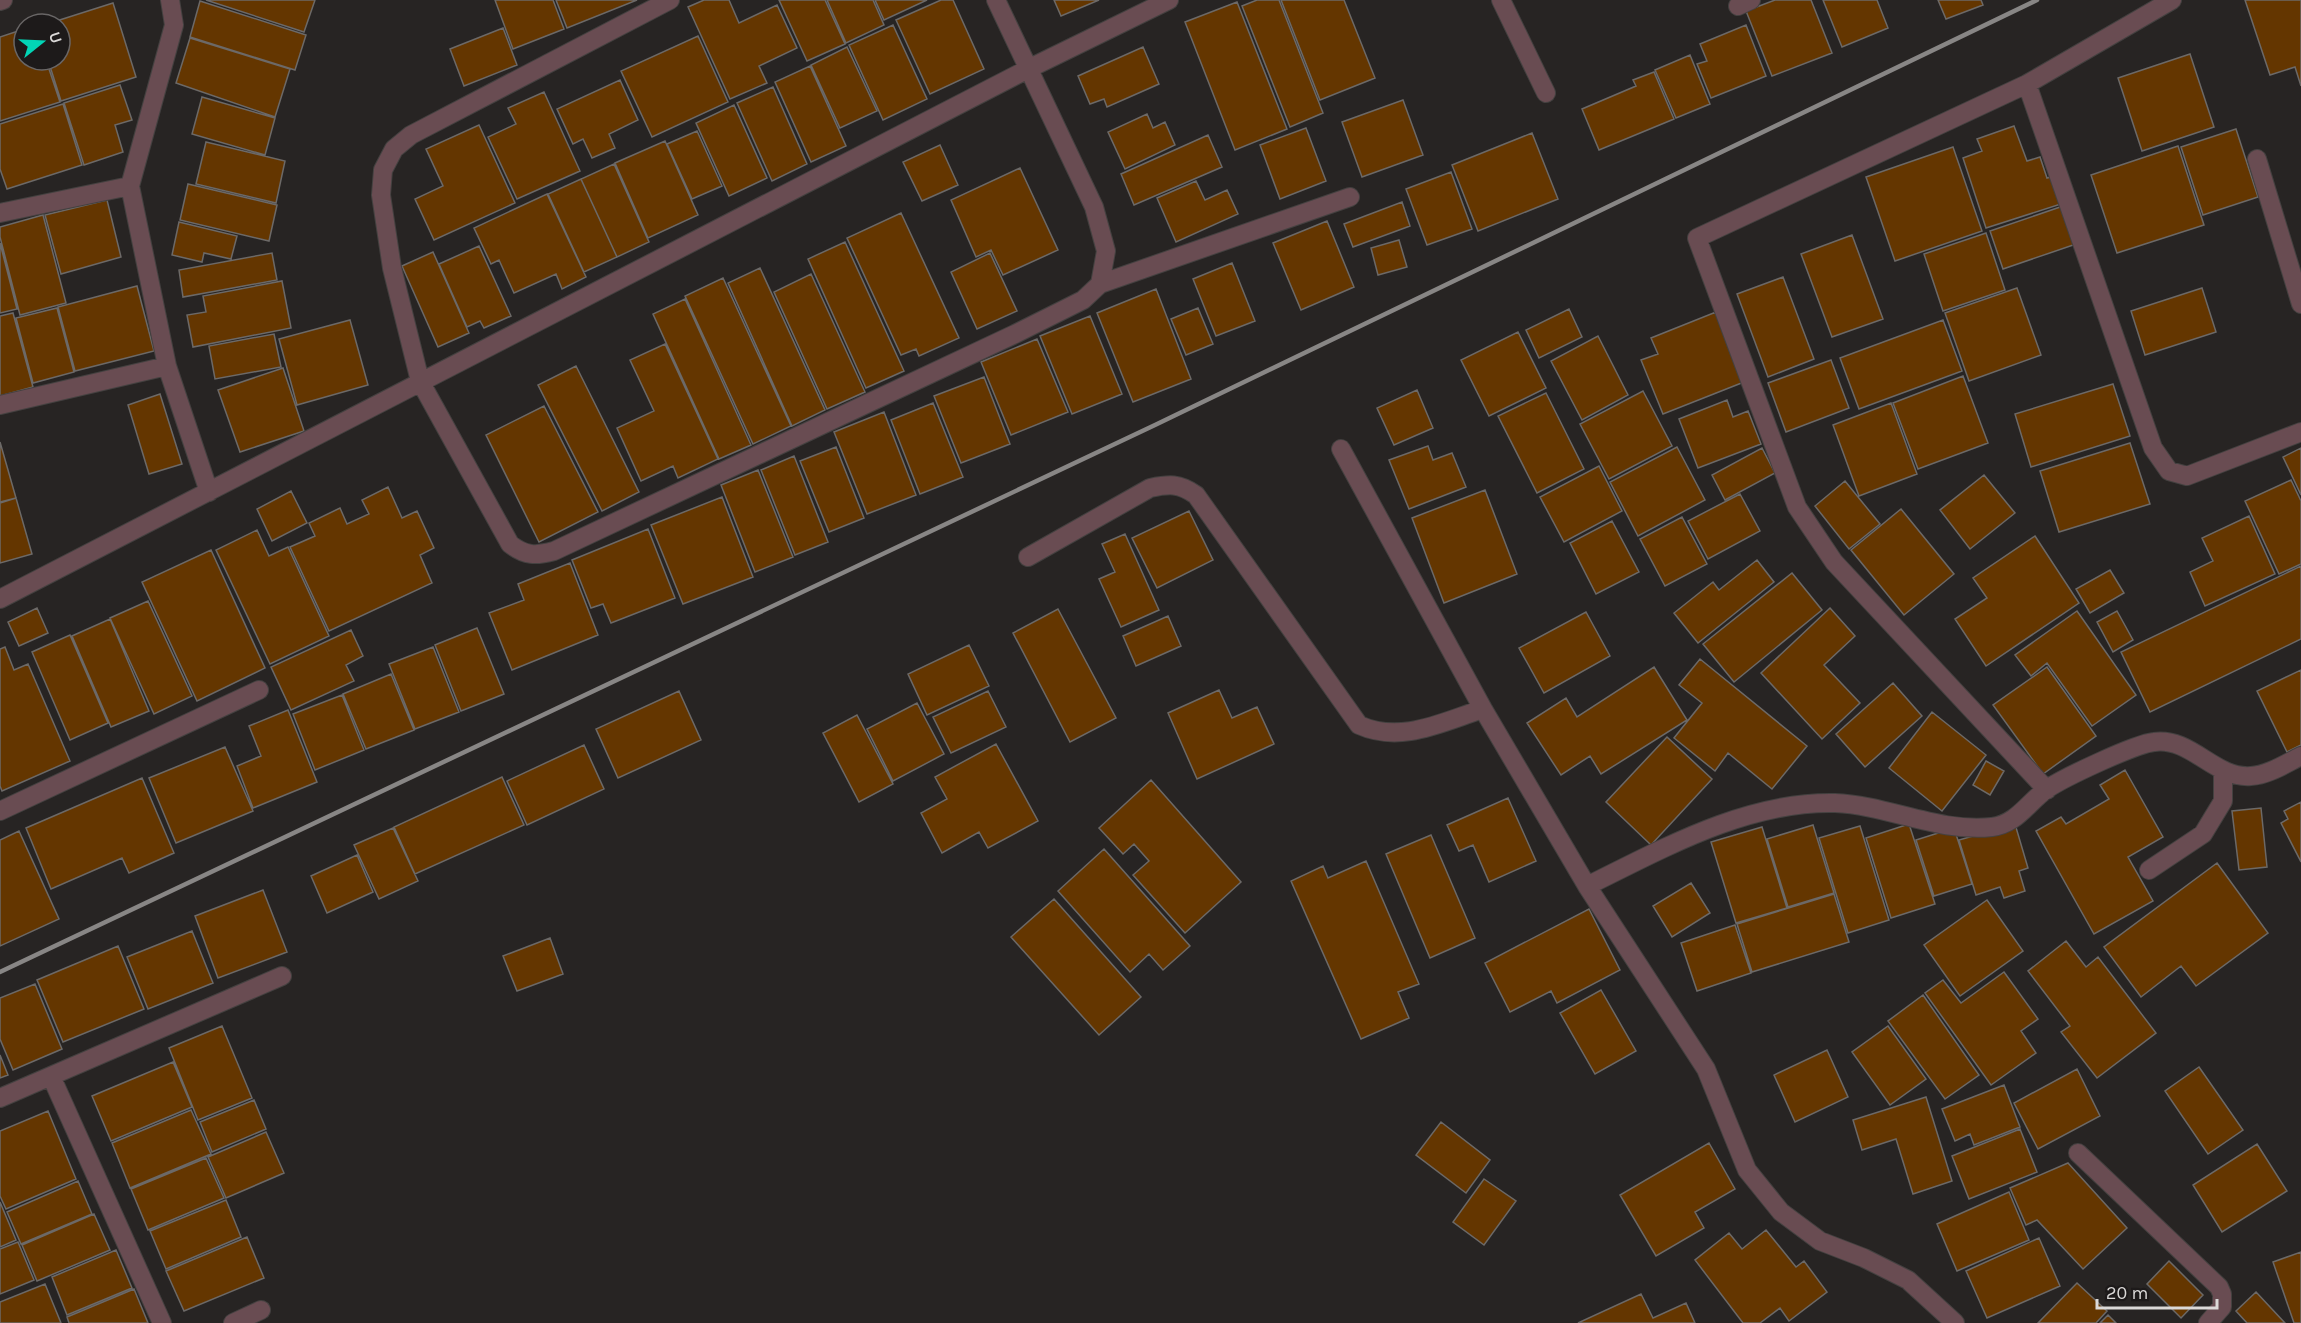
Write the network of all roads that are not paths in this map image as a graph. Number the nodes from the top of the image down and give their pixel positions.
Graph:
1 (170, 0) edge
2 (670, 0) edge
3 (996, 0) edge
4 (1169, 0) edge
5 (1501, 0) edge
6 (2172, 0) edge
7 (1028, 69) junction
8 (2026, 84) junction
9 (1546, 93) dead end
10 (2257, 159) dead end
11 (130, 186) junction
12 (1350, 197) dead end
13 (0, 213) edge
14 (1100, 284) junction
15 (2301, 304) edge
16 (166, 366) junction
17 (420, 381) junction
18 (0, 405) edge
19 (2301, 432) edge
20 (1341, 449) dead end
21 (209, 492) junction
22 (1028, 557) dead end
23 (0, 599) edge
24 (259, 690) dead end
25 (1483, 709) junction
26 (2301, 756) edge
27 (2223, 770) junction
28 (2047, 790) junction
29 (0, 811) edge
30 (2149, 870) dead end
31 (1587, 886) junction
32 (282, 976) dead end
33 (51, 1076) junction
34 (0, 1098) edge
35 (2078, 1153) dead end
36 (261, 1310) dead end
37 (162, 1323) edge
38 (233, 1323) edge
39 (1954, 1323) edge
40 (2208, 1323) edge

1 - 11 street
2 - 17 street
3 - 7 street
4 - 7 street
5 - 9 street
6 - 8 street
7 - 14 street
7 - 17 street
8 - 19 street
8 - 28 street
10 - 15 street
11 - 13 street
11 - 16 street
12 - 14 street
14 - 17 street
16 - 18 street
16 - 21 street
17 - 21 street
20 - 25 street
21 - 23 street
22 - 25 street
24 - 29 street
25 - 31 street
26 - 27 street
27 - 28 street
27 - 30 street
28 - 31 street
31 - 39 street
32 - 33 street
33 - 34 street
33 - 37 street
35 - 40 street
36 - 38 street

